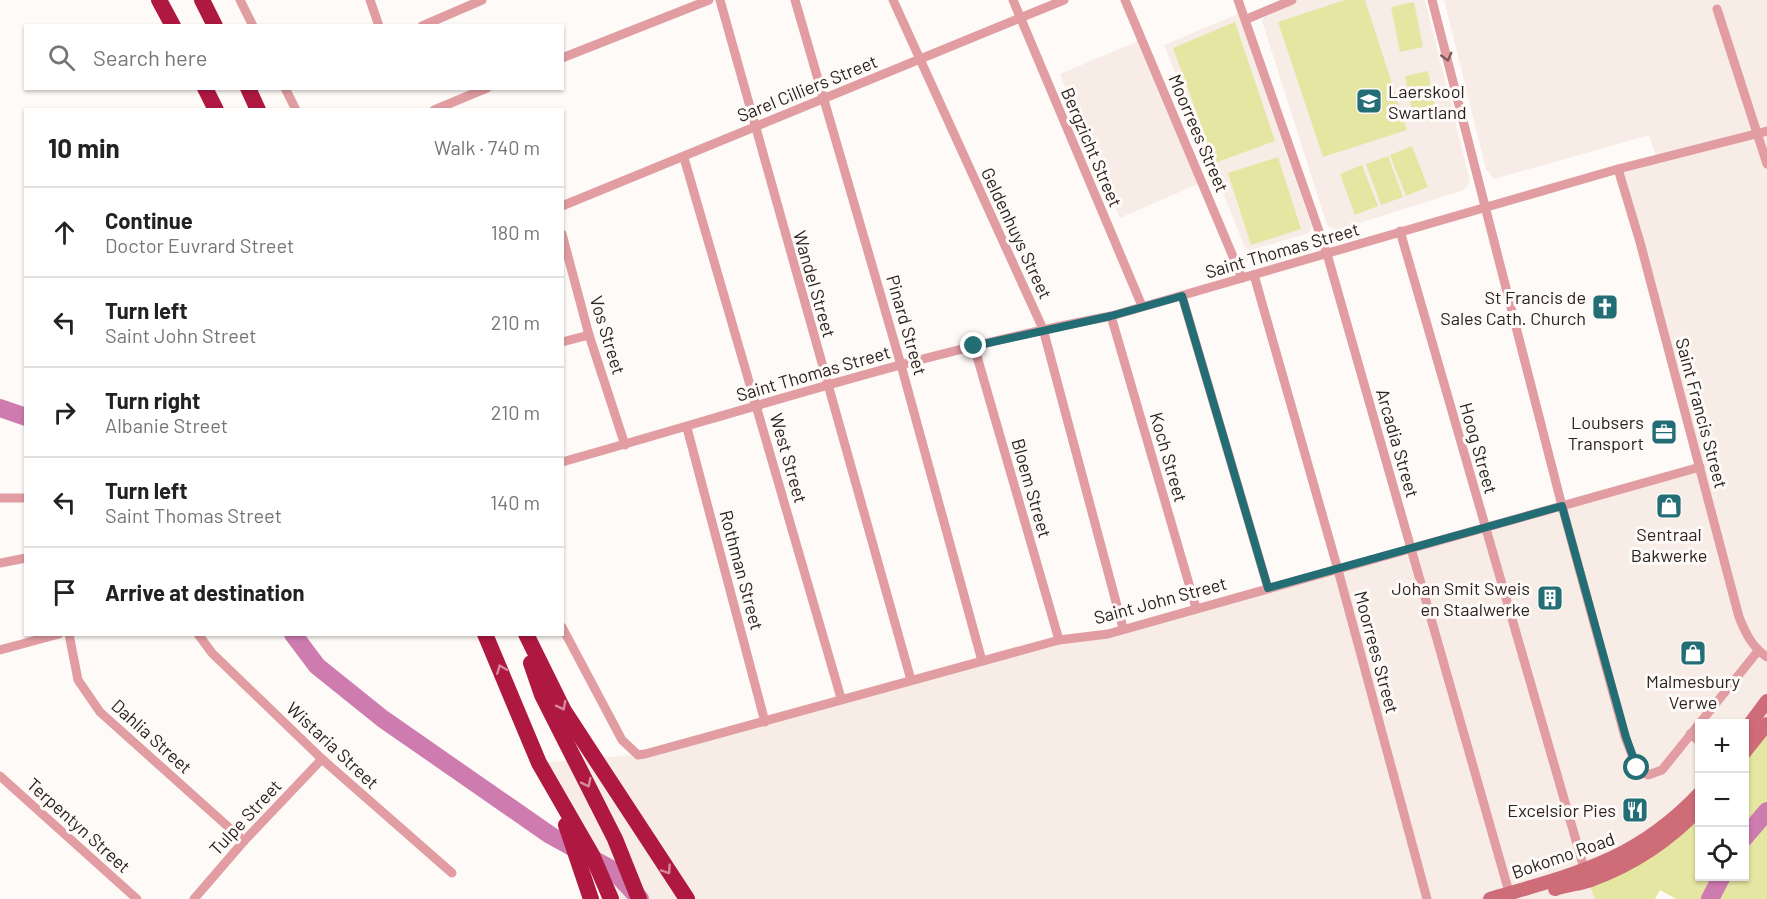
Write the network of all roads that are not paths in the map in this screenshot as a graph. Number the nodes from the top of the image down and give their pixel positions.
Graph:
1 (159, 0) edge
2 (202, 0) edge
3 (240, 0) edge
4 (370, 0) edge
5 (482, 0) edge
6 (710, 0) edge
7 (720, 0) edge
8 (795, 0) edge
9 (893, 0) edge
10 (1012, 0) edge
11 (1064, 0) edge
12 (1125, 0) edge
13 (1238, 0) edge
14 (1292, 0) edge
15 (1432, 0) edge
16 (1717, 9) dead end
17 (1020, 18) junction
18 (1247, 19) junction
19 (171, 24) edge
20 (214, 24) edge
21 (252, 24) edge
22 (378, 24) edge
23 (427, 24) edge
24 (564, 57) edge
25 (920, 60) junction
26 (207, 90) edge
27 (249, 90) edge
28 (286, 90) edge
29 (482, 90) edge
30 (823, 99) junction
31 (215, 108) edge
32 (257, 108) edge
33 (295, 108) edge
34 (439, 108) edge
35 (754, 127) junction
36 (1762, 132) edge
37 (684, 158) junction
38 (1767, 164) edge
39 (1618, 169) junction
40 (564, 205) edge
41 (1485, 209) junction
42 (1400, 231) junction
43 (564, 241) edge
44 (1327, 254) junction
45 (1254, 275) junction
46 (1242, 278) junction
47 (1182, 296) junction
48 (1142, 306) junction
49 (1111, 316) junction
50 (1043, 329) junction
51 (589, 334) junction
52 (564, 341) edge
53 (974, 346) junction
54 (901, 365) junction
55 (828, 387) junction
56 (757, 406) junction
57 (687, 428) junction
58 (625, 445) junction
59 (564, 461) edge
60 (1700, 467) junction
61 (0, 498) edge
62 (24, 498) edge
63 (1562, 506) junction
64 (1484, 527) junction
65 (1412, 549) junction
66 (24, 558) edge
67 (0, 563) edge
68 (1338, 570) junction
69 (1268, 588) junction
70 (1196, 608) junction
71 (1123, 628) junction
72 (564, 631) edge
73 (52, 636) edge
74 (69, 636) edge
75 (199, 636) edge
76 (485, 636) edge
77 (521, 636) edge
78 (527, 636) edge
79 (1059, 640) junction
80 (0, 650) edge
81 (1758, 651) junction
82 (1767, 657) edge
83 (982, 661) junction
84 (911, 680) junction
85 (841, 699) junction
86 (1767, 701) edge
87 (765, 722) junction
88 (1767, 724) edge
89 (1749, 725) edge
90 (1690, 734) junction
91 (1695, 738) edge
92 (1749, 747) edge
93 (322, 759) junction
94 (0, 776) edge
95 (555, 792) junction
96 (1695, 798) edge
97 (1695, 812) edge
98 (244, 842) junction
99 (452, 873) dead end
100 (1586, 876) junction
101 (1514, 897) edge
102 (136, 899) edge
103 (194, 899) edge
104 (591, 899) edge
105 (611, 899) edge
106 (639, 899) edge
107 (687, 899) edge
108 (1427, 899) edge
109 (1490, 899) edge

1 - 19 highway
2 - 20 highway
3 - 21 street
4 - 22 street
5 - 23 street
6 - 24 street
7 - 35 street, Wandel Street
8 - 30 street, Pinard Street
9 - 25 street, Geldenhuys Street
10 - 17 street, Bergzicht Street
11 - 17 street, Sarel Cilliers Street
12 - 46 street, Moorrees Street
13 - 18 street, Arcadia Street
14 - 18 street
15 -> 41 street
16 - 36 street
17 - 25 street, Sarel Cilliers Street
17 - 48 street, Bergzicht Street
18 - 44 street, Arcadia Street
25 - 30 street, Sarel Cilliers Street
25 - 50 street, Geldenhuys Street
26 - 31 highway
27 - 32 highway
28 - 33 street
29 - 34 street
30 - 35 street, Sarel Cilliers Street
30 - 54 street, Pinard Street
35 - 37 street, Sarel Cilliers Street
35 - 55 street, Wandel Street
36 - 38 street
36 - 39 street, Saint Thomas Street
37 - 40 street, Sarel Cilliers Street
37 - 56 street, West Street
39 - 41 street, Saint Thomas Street
39 - 60 street, Saint Francis Street
41 - 42 street, Saint Thomas Street
41 - 63 street
42 - 44 street, Saint Thomas Street
42 - 64 street, Hoog Street
43 - 51 street, Vos Street
44 - 45 street, Saint Thomas Street
44 - 65 street, Arcadia Street
45 - 46 street, Saint Thomas Street
45 - 68 street, Moorrees Street
46 - 47 street, Saint Thomas Street
47 - 48 street, Saint Thomas Street
47 - 69 street
48 - 49 street, Saint Thomas Street
49 - 50 street, Saint Thomas Street
49 - 70 street, Koch Street
50 - 53 street, Saint Thomas Street
50 - 71 street, Geldenhuys Street
51 - 52 street
51 - 58 street, Vos Street
53 - 54 street, Saint Thomas Street
53 - 79 street, Bloem Street
54 - 55 street, Saint Thomas Street
54 - 83 street, Pinard Street
55 - 56 street, Saint Thomas Street
55 - 84 street, Wandel Street
56 - 57 street, Saint Thomas Street
56 - 85 street, West Street
57 - 58 street, Saint Thomas Street
57 - 87 street, Rothman Street
58 - 59 street, Saint Thomas Street
60 - 63 street, Saint John Street
60 - 81 street, Saint Francis Street
61 - 62 street
63 - 64 street, Saint John Street
63 - 90 street
64 - 65 street, Saint John Street
64 - 100 street, Hoog Street
65 - 68 street, Saint John Street
65 - 101 street, Arcadia Street
66 - 67 street
68 - 69 street, Saint John Street
68 - 108 street, Moorrees Street
69 - 70 street, Saint John Street
70 - 71 street, Saint John Street
71 - 79 street, Saint John Street
72 - 87 street, Saint John Street
73 - 80 street
74 - 98 street, Dahlia Street
75 - 93 street, Wistaria Street
95 -> 76 highway
77 -> 106 highway
78 -> 107 highway
79 - 83 street, Saint John Street
81 - 82 street, Saint Francis Street
81 - 90 street
83 - 84 street, Saint John Street
84 - 85 street, Saint John Street
85 - 87 street, Saint John Street
86 - 89 main road
88 - 92 main road
90 - 91 street
93 - 98 street, Tulpe Street
93 - 99 street, Wistaria Street
94 - 102 street, Terpentyn Street
95 - 104 highway
95 - 105 highway
96 - 100 main road, Bokomo Road
97 - 100 main road, Bokomo Road
98 - 103 street, Tulpe Street
100 - 101 main road, Bokomo Road
101 - 109 main road, Bokomo Road

